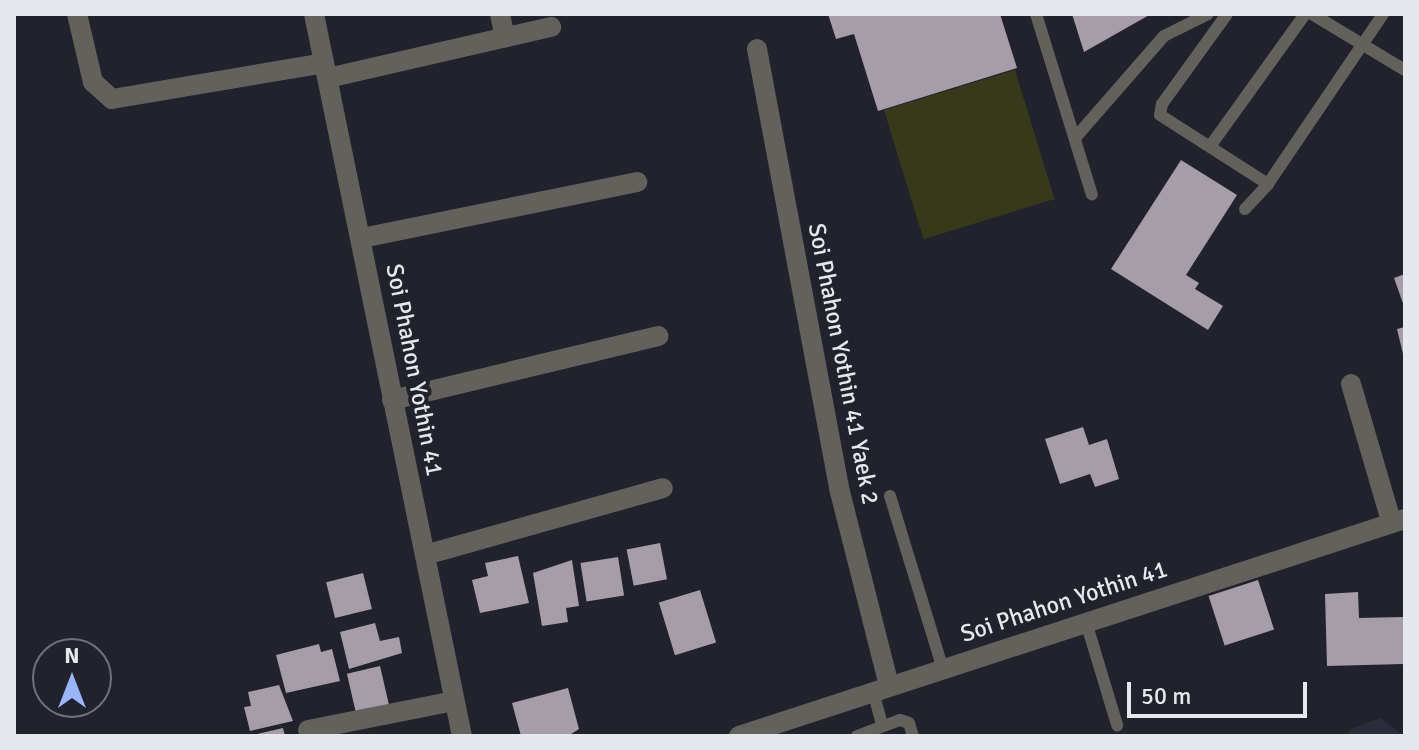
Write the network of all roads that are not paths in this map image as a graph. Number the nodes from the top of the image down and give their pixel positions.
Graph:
1 (77, 14) edge
2 (314, 14) edge
3 (500, 14) edge
4 (1036, 14) edge
5 (1208, 14) edge
6 (1227, 14) edge
7 (1305, 14) edge
8 (1312, 14) edge
9 (1383, 14) edge
10 (551, 27) dead end
11 (505, 37) junction
12 (1362, 44) junction
13 (757, 49) dead end
14 (1405, 70) edge
15 (326, 71) junction
16 (1075, 138) junction
17 (1211, 145) junction
18 (637, 182) dead end
19 (1268, 184) junction
20 (1092, 195) dead end
21 (1245, 209) dead end
22 (362, 238) junction
23 (658, 336) dead end
24 (1351, 384) dead end
25 (392, 400) junction
26 (663, 488) dead end
27 (890, 496) dead end
28 (1398, 520) edge
29 (425, 555) junction
30 (1086, 622) junction
31 (943, 669) junction
32 (881, 689) junction
33 (454, 701) junction
34 (882, 725) junction
35 (1117, 725) dead end
36 (308, 730) dead end
37 (462, 736) edge
38 (739, 736) edge
39 (857, 736) edge
40 (913, 736) edge

1 - 15 street
2 - 15 street, Soi Phahon Yothin 41
3 - 11 street
4 - 16 lane
5 - 16 lane
6 - 17 lane
7 - 17 lane
8 - 12 lane
9 - 12 lane
10 - 11 street
11 - 15 street
12 - 14 lane
12 - 19 lane
13 - 32 street, Soi Phahon Yothin 41 Yaek 2
15 - 22 street, Soi Phahon Yothin 41
16 - 20 lane
17 - 19 lane
18 - 22 street
19 - 21 lane
22 - 25 street, Soi Phahon Yothin 41
23 - 25 street
24 - 28 street
25 - 29 street, Soi Phahon Yothin 41
26 - 29 street
27 - 31 lane
28 - 30 street, Soi Phahon Yothin 41
29 - 33 street, Soi Phahon Yothin 41
30 - 31 street, Soi Phahon Yothin 41
30 - 35 lane
31 - 32 street, Soi Phahon Yothin 41
32 - 34 lane
32 - 38 street, Soi Phahon Yothin 41
33 - 36 street
33 - 37 street, Soi Phahon Yothin 41
34 - 39 lane
34 - 40 lane

